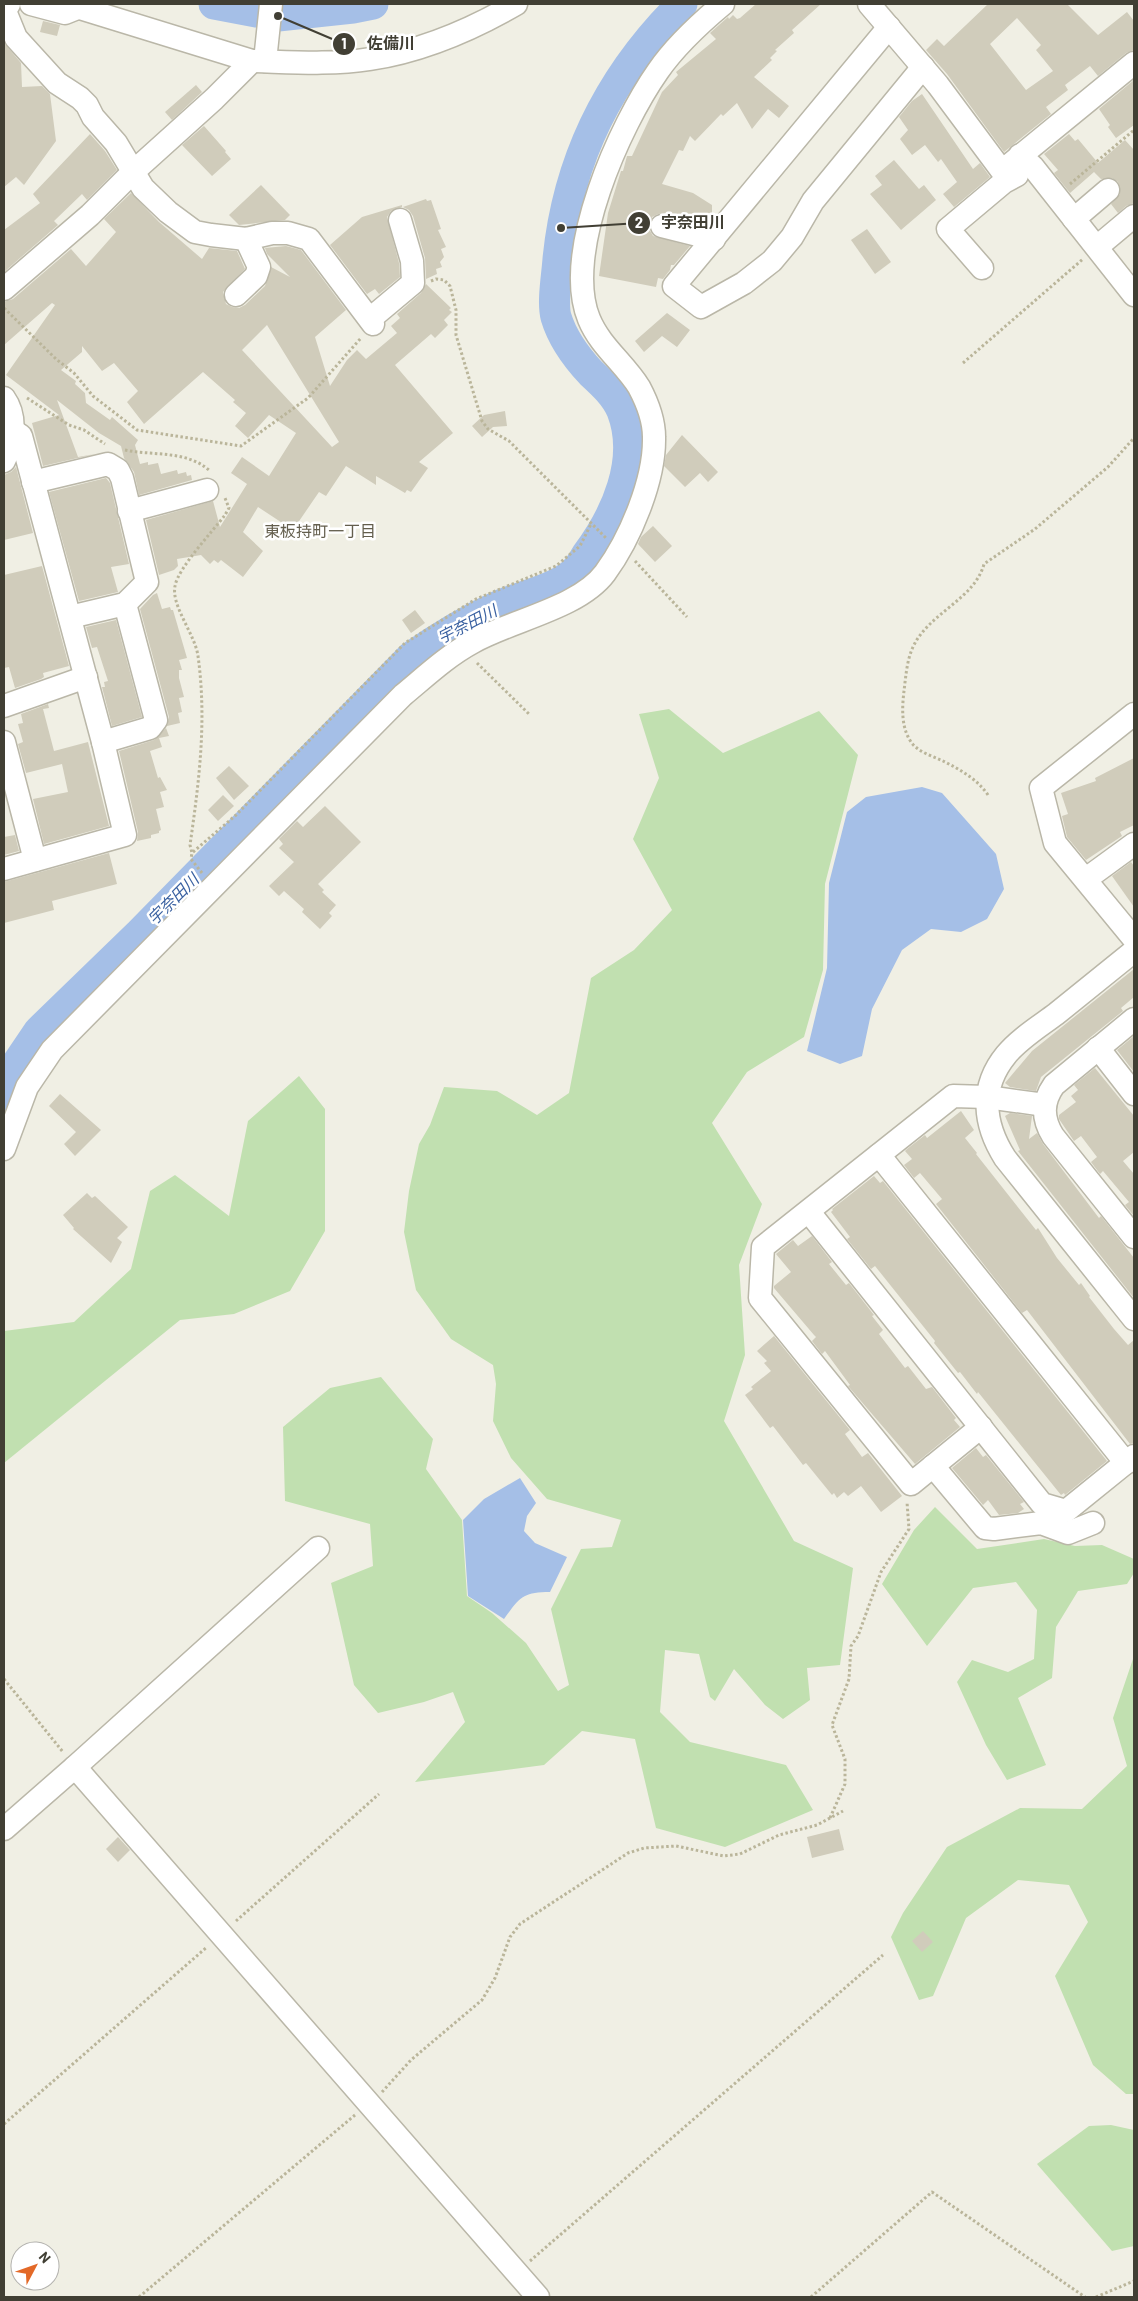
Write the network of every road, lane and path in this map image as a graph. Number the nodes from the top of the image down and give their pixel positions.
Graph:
1 (8, 4) edge
2 (31, 4) edge
3 (271, 4) edge
4 (516, 4) edge
5 (723, 4) edge
6 (869, 4) edge
7 (74, 6) edge
8 (889, 27) junction
9 (258, 61) junction
10 (1134, 63) edge
11 (923, 67) junction
12 (1134, 130) edge
13 (1015, 159) junction
14 (133, 172) junction
15 (1108, 190) dead end
16 (1056, 196) junction
17 (1134, 216) edge
18 (1074, 219) junction
19 (400, 220) dead end
20 (662, 226) dead end
21 (246, 239) junction
22 (714, 239) junction
23 (1097, 247) junction
24 (982, 268) dead end
25 (430, 282) dead end
26 (4, 289) edge
27 (236, 295) dead end
28 (1134, 295) edge
29 (4, 307) edge
30 (372, 322) junction
31 (963, 364) dead end
32 (4, 398) edge
33 (12, 430) junction
34 (1134, 438) edge
35 (4, 461) edge
36 (33, 482) junction
37 (207, 490) dead end
38 (129, 511) junction
39 (621, 546) junction
40 (125, 604) junction
41 (70, 617) junction
42 (687, 617) dead end
43 (464, 647) junction
44 (86, 677) junction
45 (4, 706) edge
46 (1134, 714) edge
47 (530, 715) dead end
48 (4, 742) edge
49 (103, 742) junction
50 (988, 795) dead end
51 (1134, 844) edge
52 (35, 860) junction
53 (194, 864) dead end
54 (4, 869) edge
55 (1086, 879) junction
56 (1134, 939) edge
57 (1134, 952) edge
58 (1134, 1019) edge
59 (1098, 1048) junction
60 (1134, 1094) edge
61 (987, 1097) junction
62 (1045, 1105) junction
63 (4, 1149) edge
64 (879, 1155) junction
65 (809, 1212) junction
66 (1134, 1237) edge
67 (1134, 1319) edge
68 (981, 1428) junction
69 (1130, 1460) edge
70 (933, 1466) junction
71 (911, 1484) junction
72 (1093, 1523) dead end
73 (318, 1548) dead end
74 (4, 1679) edge
75 (75, 1767) junction
76 (379, 1794) dead end
77 (843, 1812) dead end
78 (830, 1818) junction
79 (4, 1829) edge
80 (221, 1934) junction
81 (883, 1955) dead end
82 (368, 2103) junction
83 (4, 2124) edge
84 (516, 2272) junction
85 (1134, 2281) edge
86 (139, 2297) edge
87 (538, 2297) edge
88 (811, 2297) edge
89 (1086, 2297) edge
90 (1096, 2297) edge

1 - 14 street
2 - 7 street
3 - 9 street
4 - 9 street
5 - 39 street
6 - 8 street
7 - 9 street
8 - 11 street
8 - 22 street
9 - 14 street
10 - 13 street
11 - 13 street
11 - 22 street
12 - 16 path
13 - 16 street
13 - 24 street
14 - 21 street
14 - 26 street
15 - 18 street
16 - 18 street
17 - 23 street
18 - 23 street
19 - 30 street
20 - 22 street
21 - 27 street
21 - 30 street
23 - 28 street
23 - 31 path
25 - 53 path
29 - 30 path
32 - 33 street
33 - 35 street
33 - 36 street
34 - 50 path
36 - 38 street
36 - 41 street
37 - 38 street
38 - 40 street
39 - 42 path
39 - 43 street
40 - 41 street
40 - 49 street
41 - 44 street
43 - 47 path
43 - 63 street
44 - 45 street
44 - 49 street
46 - 55 street
48 - 52 street
49 - 52 street
51 - 55 street
52 - 54 street
55 - 56 street
57 - 61 street
58 - 59 street
59 - 60 street
59 - 62 street
61 - 62 street
61 - 64 street
61 - 67 street
62 - 66 street
64 - 65 street
64 - 69 street
65 - 68 street
65 - 71 street
68 - 69 street
68 - 70 street
70 - 71 street
70 - 72 street
71 - 78 path
73 - 75 street
74 - 75 path
75 - 79 street
75 - 80 street
76 - 80 path
77 - 78 path
78 - 82 path
80 - 82 street
80 - 83 path
81 - 84 path
82 - 84 street
82 - 86 path
84 - 87 street
85 - 90 path
88 - 89 path

